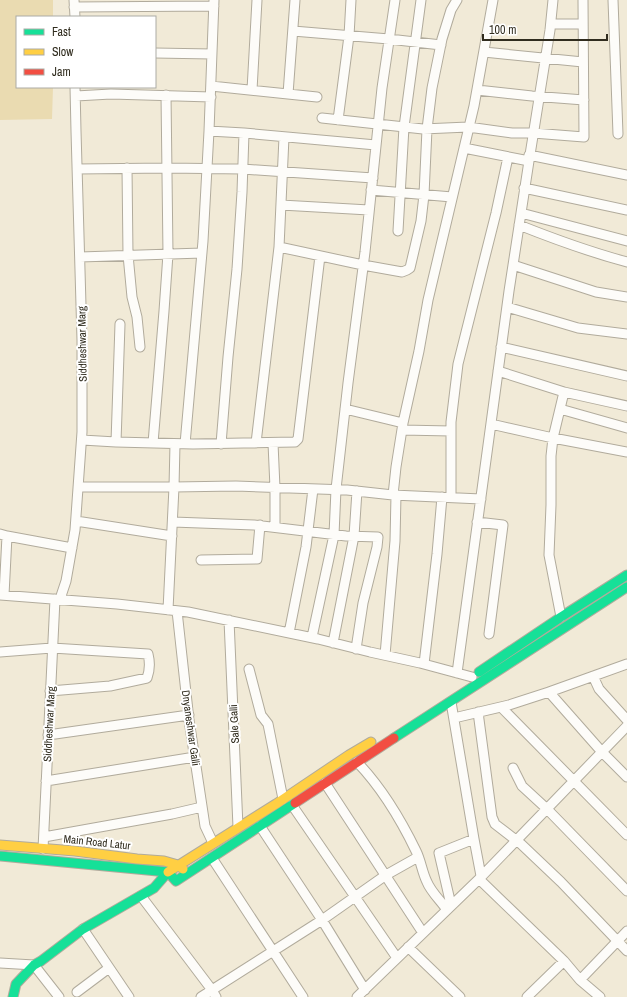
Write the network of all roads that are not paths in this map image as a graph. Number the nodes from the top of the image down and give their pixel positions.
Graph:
1 (257, 0) edge
2 (295, 0) edge
3 (351, 0) edge
4 (395, 0) edge
5 (421, 0) edge
6 (457, 0) edge
7 (493, 0) edge
8 (552, 0) edge
9 (583, 0) edge
10 (613, 0) edge
11 (214, 3) edge
12 (74, 4) edge
13 (74, 16) edge
14 (550, 24) junction
15 (583, 24) junction
16 (293, 31) junction
17 (349, 36) junction
18 (389, 40) junction
19 (416, 42) junction
20 (441, 46) junction
21 (484, 52) junction
22 (156, 53) edge
23 (212, 54) junction
24 (545, 59) junction
25 (583, 62) junction
26 (211, 86) junction
27 (252, 90) junction
28 (477, 90) junction
29 (76, 91) edge
30 (288, 94) junction
31 (166, 96) junction
32 (211, 97) junction
33 (317, 97) dead end
34 (539, 97) junction
35 (584, 100) junction
36 (322, 118) dead end
37 (338, 120) junction
38 (378, 124) junction
39 (404, 127) junction
40 (468, 127) junction
41 (427, 129) junction
42 (210, 131) junction
43 (244, 133) junction
44 (533, 133) junction
45 (618, 134) dead end
46 (284, 137) junction
47 (376, 145) junction
48 (464, 148) junction
49 (508, 157) junction
50 (529, 158) junction
51 (127, 168) junction
52 (167, 168) junction
53 (77, 169) junction
54 (208, 169) junction
55 (243, 169) junction
56 (282, 172) junction
57 (627, 175) edge
58 (373, 178) junction
59 (524, 188) junction
60 (371, 190) junction
61 (400, 193) junction
62 (424, 195) junction
63 (452, 197) junction
64 (281, 205) junction
65 (369, 210) junction
66 (627, 210) edge
67 (521, 213) junction
68 (519, 225) junction
69 (398, 232) dead end
70 (627, 241) edge
71 (279, 247) junction
72 (202, 253) junction
73 (168, 254) junction
74 (128, 255) junction
75 (80, 256) junction
76 (320, 256) junction
77 (627, 262) edge
78 (363, 265) junction
79 (513, 265) junction
80 (627, 297) edge
81 (507, 307) junction
82 (120, 324) dead end
83 (627, 334) edge
84 (140, 347) dead end
85 (501, 347) junction
86 (498, 371) junction
87 (627, 376) edge
88 (564, 392) junction
89 (627, 406) edge
90 (345, 409) junction
91 (560, 410) junction
92 (491, 424) junction
93 (402, 427) junction
94 (627, 428) edge
95 (450, 431) junction
96 (553, 438) junction
97 (82, 440) junction
98 (116, 442) junction
99 (153, 443) junction
100 (256, 443) junction
101 (273, 443) junction
102 (180, 444) junction
103 (221, 444) junction
104 (627, 452) edge
105 (78, 487) junction
106 (174, 487) junction
107 (276, 488) junction
108 (313, 489) junction
109 (336, 490) junction
110 (357, 491) junction
111 (394, 495) junction
112 (446, 497) junction
113 (481, 499) junction
114 (76, 521) junction
115 (173, 522) junction
116 (477, 522) junction
117 (260, 526) junction
118 (275, 527) junction
119 (308, 532) junction
120 (334, 534) junction
121 (3, 535) edge
122 (172, 536) junction
123 (354, 536) junction
124 (72, 548) junction
125 (201, 560) dead end
126 (627, 575) edge
127 (627, 587) edge
128 (2, 595) edge
129 (57, 599) junction
130 (168, 610) junction
131 (177, 611) junction
132 (561, 617) junction
133 (228, 620) junction
134 (289, 633) junction
135 (489, 634) dead end
136 (312, 637) junction
137 (333, 643) junction
138 (52, 648) junction
139 (356, 649) junction
140 (0, 652) edge
141 (385, 655) junction
142 (424, 664) junction
143 (627, 664) edge
144 (249, 669) dead end
145 (456, 673) junction
146 (593, 676) junction
147 (472, 677) junction
148 (50, 691) junction
149 (549, 692) junction
150 (451, 702) junction
151 (502, 706) junction
152 (478, 712) junction
153 (188, 715) junction
154 (454, 718) junction
155 (627, 720) edge
156 (627, 726) edge
157 (48, 735) junction
158 (602, 752) junction
159 (195, 757) junction
160 (357, 762) junction
161 (513, 768) dead end
162 (627, 777) edge
163 (46, 781) junction
164 (574, 781) junction
165 (325, 783) junction
166 (283, 799) junction
167 (292, 805) junction
168 (202, 807) junction
169 (547, 809) junction
170 (260, 826) junction
171 (238, 827) junction
172 (627, 835) edge
173 (44, 837) junction
174 (474, 839) junction
175 (516, 840) junction
176 (213, 843) junction
177 (0, 845) edge
178 (43, 848) junction
179 (0, 856) edge
180 (418, 857) junction
181 (212, 858) junction
182 (178, 865) junction
183 (168, 872) junction
184 (188, 874) junction
185 (386, 875) junction
186 (480, 878) junction
187 (176, 881) junction
188 (154, 888) junction
189 (627, 891) edge
190 (142, 896) junction
191 (356, 896) junction
192 (449, 908) junction
193 (322, 920) junction
194 (83, 929) junction
195 (627, 931) edge
196 (423, 933) junction
197 (617, 940) junction
198 (408, 947) junction
199 (273, 951) junction
200 (627, 951) edge
201 (397, 958) junction
202 (564, 961) junction
203 (0, 963) edge
204 (34, 965) junction
205 (109, 968) junction
206 (580, 980) junction
207 (365, 990) junction
208 (77, 992) dead end
209 (214, 994) edge
210 (14, 997) edge
211 (59, 997) edge
212 (129, 997) edge
213 (201, 997) edge
214 (303, 997) edge
215 (357, 997) edge
216 (460, 997) edge
217 (527, 997) edge
218 (600, 997) edge

1 - 27 street
2 - 16 street
3 - 17 street
4 - 18 street
5 - 19 street
6 - 20 street
7 - 21 street
8 - 14 street
9 - 15 street
10 - 45 street
11 - 12 street
11 - 23 street
12 - 13 street
14 - 15 street
14 - 24 street
15 - 25 street
16 - 17 street
16 - 30 street
17 - 18 street
17 - 37 street
18 - 19 street
18 - 38 street
19 - 20 street
19 - 39 street
20 - 41 street
21 - 24 street
21 - 28 street
22 - 23 street
23 - 26 street
24 - 25 street
24 - 34 street
25 - 35 street
26 - 27 street
26 - 32 street
27 - 30 street
28 - 34 street
28 - 40 street
29 - 31 street
29 - 53 street, Siddheshwar Marg
30 - 33 street
31 - 32 street
31 - 52 street
32 - 42 street
34 - 35 street
34 - 44 street
35 - 44 street
36 - 37 street
37 - 38 street
38 - 39 street
38 - 47 street
39 - 41 street
39 - 61 street
40 - 41 street
40 - 44 street
40 - 48 street
41 - 62 street
42 - 43 street
42 - 54 street
43 - 46 street
43 - 55 street
44 - 50 street
46 - 47 street
46 - 56 street
47 - 58 street
48 - 49 street
48 - 63 street
49 - 50 street
49 - 95 street
50 - 57 street
50 - 59 street
51 - 52 street
51 - 53 street
51 - 74 street
52 - 54 street
52 - 73 street
53 - 75 street, Siddheshwar Marg
54 - 55 street
54 - 72 street
55 - 56 street
55 - 103 street
56 - 58 street
56 - 64 street
58 - 60 street
59 - 66 street
59 - 67 street
60 - 61 street
60 - 65 street
61 - 62 street
61 - 69 street
62 - 63 street
62 - 78 street
63 - 93 street
64 - 65 street
64 - 71 street
65 - 78 street
67 - 68 street
67 - 70 street
68 - 77 street
68 - 79 street
71 - 76 street
71 - 100 street
72 - 73 street
72 - 102 street
73 - 74 street
73 - 99 street
74 - 75 street
74 - 84 street
75 - 97 street, Siddheshwar Marg
76 - 78 street
76 - 101 street
78 - 90 street
79 - 80 street
79 - 81 street
81 - 83 street
81 - 85 street
82 - 98 street
85 - 86 street
85 - 87 street
86 - 88 street
86 - 92 street
88 - 89 street
88 - 91 street
90 - 93 street
90 - 109 street
91 - 94 street
91 - 96 street
92 - 96 street
92 - 113 street
93 - 95 street
93 - 111 street
95 - 112 street
96 - 104 street
96 - 132 street
97 - 98 street
97 - 105 street, Siddheshwar Marg
98 - 99 street
99 - 102 street
100 - 101 street
100 - 103 street
101 - 107 street
102 - 103 street
102 - 106 street
105 - 106 street
105 - 114 street, Siddheshwar Marg
106 - 107 street
106 - 115 street
107 - 108 street
107 - 118 street
108 - 109 street
108 - 119 street
109 - 110 street
109 - 120 street
110 - 111 street
110 - 123 street
111 - 112 street
111 - 141 street
112 - 113 street
112 - 142 street
113 - 116 street
114 - 122 street
114 - 124 street, Siddheshwar Marg
115 - 117 street
115 - 122 street
116 - 135 street
116 - 145 street
117 - 118 street
117 - 125 street
118 - 119 street
119 - 120 street
119 - 134 street
120 - 123 street
120 - 136 street
121 - 124 street
121 - 128 street
122 - 130 street
123 - 137 street
123 - 139 street
124 - 129 street, Siddheshwar Marg
126 - 132 main road
127 - 150 main road
128 - 129 street
129 - 130 street
129 - 138 street, Siddheshwar Marg
130 - 131 street
131 - 133 street
131 - 153 street, Dnyaneshwar Galli
132 - 147 main road
133 - 134 street
133 - 171 street, Sale Galli
134 - 136 street
136 - 137 street
137 - 139 street
138 - 140 street
138 - 148 street, Siddheshwar Marg
138 - 148 street
139 - 141 street
141 - 142 street
142 - 145 street
143 - 146 street
144 - 166 street
145 - 147 street
146 - 149 street
146 - 155 street
147 - 166 main road
148 - 157 street, Siddheshwar Marg
149 - 151 street
149 - 158 street
150 - 154 street
150 - 160 main road
151 - 152 street
151 - 164 street
152 - 154 street
152 - 175 street
153 - 157 street
153 - 159 street, Dnyaneshwar Galli
154 - 174 street
156 - 158 street
157 - 163 street, Siddheshwar Marg
158 - 162 street
158 - 164 street
159 - 163 street
159 - 168 street, Dnyaneshwar Galli
160 - 165 main road
160 - 180 street
161 - 169 street
163 - 173 street, Siddheshwar Marg
164 - 169 street
164 - 172 street
165 - 167 main road
165 - 185 street
166 - 171 main road
167 - 170 main road
167 - 191 street
168 - 173 street
168 - 176 street, Dnyaneshwar Galli
169 - 175 street
169 - 189 street
170 - 181 main road
170 - 193 street
171 - 176 main road
173 - 178 street, Siddheshwar Marg
174 - 186 street
174 - 192 street
175 - 186 street
175 - 197 street
176 - 182 main road
177 - 178 main road, Main Road Latur
178 - 182 main road, Main Road Latur
179 - 183 main road
180 - 185 street
180 - 192 street
181 - 184 main road
181 - 199 street
182 - 183 main road
182 - 184 main road, Main Road Latur
183 - 187 main road
183 - 188 main road
184 - 187 main road
185 - 191 street
185 - 196 street
186 - 192 street
186 - 202 street
187 - 188 main road
188 - 190 main road
190 - 194 main road
190 - 209 street
191 - 193 street
191 - 201 street
192 - 196 street
193 - 199 street
193 - 207 street
194 - 204 main road
194 - 205 street
195 - 197 street
196 - 198 street
197 - 200 street
197 - 206 street
198 - 201 street
198 - 216 street
199 - 209 street
199 - 214 street
201 - 207 street
202 - 206 street
202 - 217 street
203 - 204 street
204 - 210 main road
204 - 211 street
205 - 208 street
205 - 212 street
206 - 218 street
207 - 215 street
209 - 213 street

